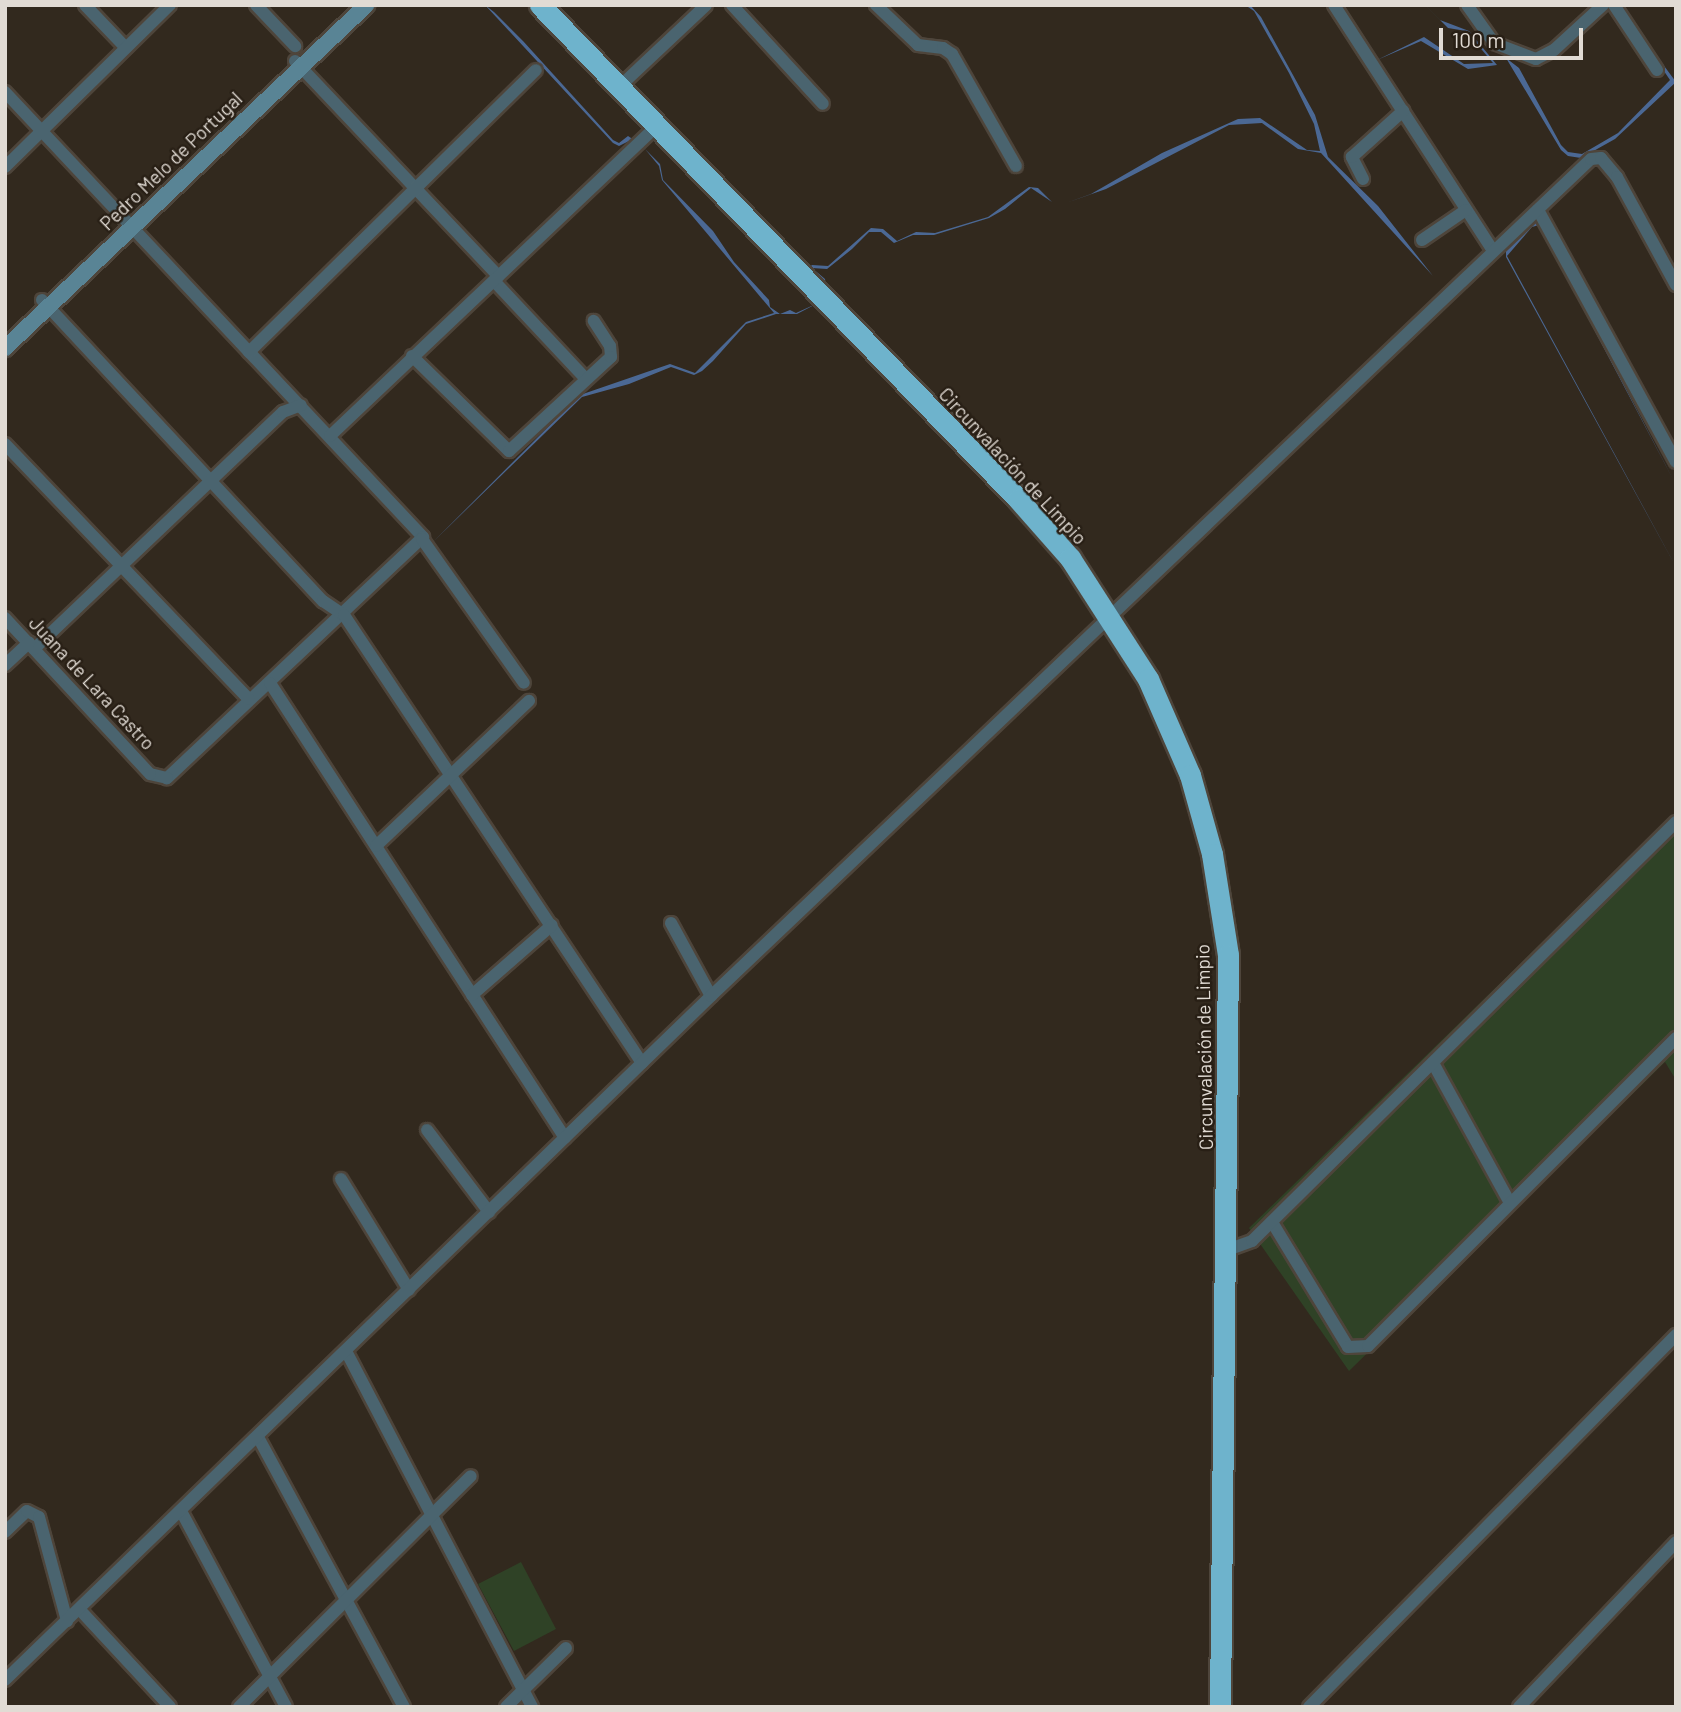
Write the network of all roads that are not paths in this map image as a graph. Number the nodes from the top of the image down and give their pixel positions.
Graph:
1 (85, 5) edge
2 (170, 5) edge
3 (256, 5) edge
4 (354, 5) edge
5 (366, 5) edge
6 (540, 5) edge
7 (706, 5) edge
8 (732, 5) edge
9 (876, 5) edge
10 (1334, 5) edge
11 (1467, 5) edge
12 (1603, 5) edge
13 (1614, 5) edge
14 (126, 48) junction
15 (297, 58) junction
16 (536, 70) dead end
17 (1657, 70) dead end
18 (617, 89) junction
19 (5, 92) edge
20 (823, 104) dead end
21 (1403, 111) junction
22 (657, 126) junction
23 (42, 131) junction
24 (1016, 166) dead end
25 (5, 167) edge
26 (1363, 178) dead end
27 (414, 188) junction
28 (1538, 209) junction
29 (1466, 210) junction
30 (129, 224) junction
31 (1422, 240) dead end
32 (1492, 249) junction
33 (496, 278) junction
34 (1676, 285) edge
35 (46, 303) junction
36 (594, 321) dead end
37 (5, 335) edge
38 (5, 348) edge
39 (249, 352) junction
40 (412, 356) junction
41 (586, 379) junction
42 (301, 405) junction
43 (330, 436) junction
44 (5, 444) edge
45 (1676, 462) edge
46 (210, 481) junction
47 (422, 539) junction
48 (122, 565) junction
49 (344, 615) junction
50 (1110, 616) junction
51 (5, 618) edge
52 (32, 646) junction
53 (5, 665) edge
54 (270, 683) junction
55 (524, 683) dead end
56 (248, 698) junction
57 (529, 701) dead end
58 (453, 773) junction
59 (1676, 822) edge
60 (376, 846) junction
61 (671, 923) dead end
62 (552, 925) junction
63 (472, 995) junction
64 (711, 996) junction
65 (1676, 1038) edge
66 (642, 1063) junction
67 (1433, 1063) junction
68 (427, 1130) dead end
69 (565, 1138) junction
70 (341, 1179) dead end
71 (1509, 1202) junction
72 (489, 1212) junction
73 (1272, 1222) junction
74 (1227, 1250) junction
75 (409, 1290) junction
76 (1676, 1335) edge
77 (346, 1351) junction
78 (258, 1437) junction
79 (471, 1476) dead end
80 (181, 1511) junction
81 (431, 1516) junction
82 (5, 1532) edge
83 (1676, 1542) edge
84 (346, 1600) junction
85 (80, 1610) junction
86 (68, 1621) junction
87 (566, 1648) dead end
88 (270, 1676) junction
89 (5, 1681) edge
90 (523, 1690) junction
91 (170, 1707) edge
92 (239, 1707) edge
93 (286, 1707) edge
94 (404, 1707) edge
95 (506, 1707) edge
96 (532, 1707) edge
97 (1220, 1707) edge
98 (1309, 1707) edge
99 (1519, 1707) edge

1 - 14 street
2 - 14 street
3 - 15 street
4 - 15 street, Pedro Melo de Portugal
5 - 15 street, Pedro Melo de Portugal
6 - 18 highway, Circunvalación de Limpio
7 - 18 street
8 - 20 street
9 - 24 street
10 - 21 street
11 - 12 street
13 - 17 street
14 - 23 street
15 - 27 street
15 - 30 street, Pedro Melo de Portugal
16 - 27 street
18 - 22 highway, Circunvalación de Limpio
19 - 23 street
21 - 26 street
21 - 29 street
22 - 33 street
22 - 50 highway, Circunvalación de Limpio
23 - 25 street
23 - 30 street
27 - 33 street
27 - 39 street
28 - 32 street
28 - 34 street
28 - 45 street
29 - 31 street
29 - 32 street
30 - 35 street, Pedro Melo de Portugal
30 - 39 street
32 - 50 street
33 - 40 street
33 - 41 street
35 - 37 street, Pedro Melo de Portugal
35 - 38 street, Pedro Melo de Portugal
35 - 46 street
36 - 41 street
39 - 42 street
40 - 41 street
40 - 43 street
42 - 43 street
42 - 46 street
43 - 47 street
44 - 48 street
46 - 48 street
46 - 49 street
47 - 49 street
47 - 55 street
48 - 52 street
48 - 56 street
49 - 54 street
49 - 58 street
50 - 64 street
50 - 74 highway, Circunvalación de Limpio
51 - 52 street, Juana de Lara Castro
52 - 53 street
52 - 56 street, Juana de Lara Castro
54 - 56 street
54 - 60 street
57 - 58 street
58 - 60 street
58 - 62 street
59 - 67 street
60 - 63 street
61 - 64 street
62 - 63 street
62 - 66 street
63 - 69 street
64 - 66 street
65 - 71 street
66 - 69 street
67 - 71 street
67 - 73 street
68 - 72 street
69 - 72 street
70 - 75 street
71 - 73 street
72 - 75 street
73 - 74 street
74 - 97 highway, Circunvalación de Limpio
75 - 77 street
76 - 98 street
77 - 78 street
77 - 81 street
78 - 80 street
78 - 84 street
79 - 81 street
80 - 85 street
80 - 88 street
81 - 84 street
81 - 90 street
82 - 86 street
83 - 99 street
84 - 88 street
84 - 94 street
85 - 86 street
85 - 91 street
86 - 89 street
87 - 90 street
88 - 92 street
88 - 93 street
90 - 95 street
90 - 96 street

